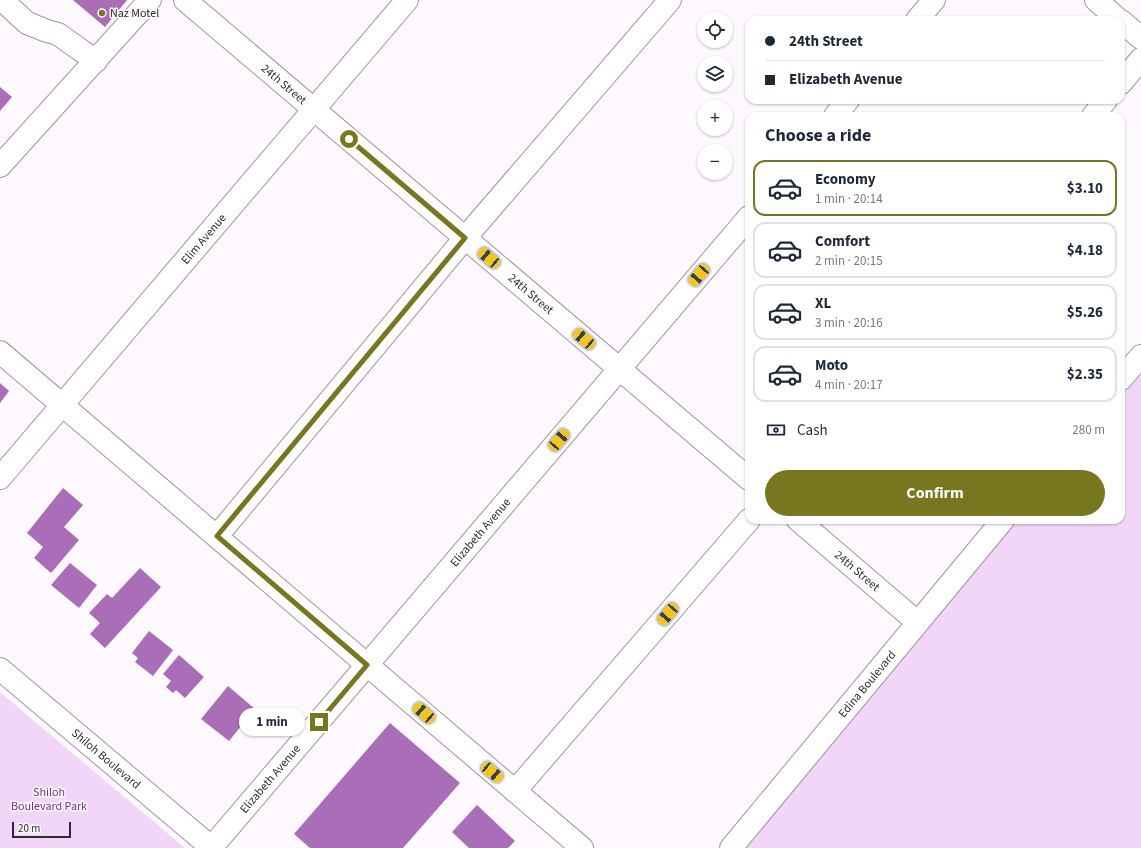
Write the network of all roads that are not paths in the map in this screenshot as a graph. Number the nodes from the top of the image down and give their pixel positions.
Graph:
1 (2, 0) edge
2 (150, 0) edge
3 (185, 0) edge
4 (407, 0) edge
5 (670, 0) edge
6 (934, 0) edge
7 (1096, 0) edge
8 (920, 16) edge
9 (1114, 16) edge
10 (1125, 25) edge
11 (1141, 38) edge
12 (1141, 59) edge
13 (96, 60) junction
14 (1125, 78) edge
15 (845, 104) edge
16 (1103, 104) edge
17 (314, 110) junction
18 (838, 112) edge
19 (1096, 112) edge
20 (0, 166) edge
21 (745, 222) edge
22 (465, 238) junction
23 (0, 352) edge
24 (1141, 356) edge
25 (620, 369) junction
26 (1125, 374) edge
27 (62, 405) junction
28 (745, 476) edge
29 (0, 478) edge
30 (746, 524) edge
31 (803, 524) edge
32 (1000, 524) edge
33 (217, 536) junction
34 (917, 622) junction
35 (367, 665) junction
36 (0, 668) edge
37 (515, 791) junction
38 (212, 848) edge
39 (582, 848) edge
40 (731, 848) edge

1 - 13 street
2 - 13 street
3 - 17 street, 24th Street
4 - 17 street, Elim Avenue
5 - 22 street
6 - 8 street
7 - 9 street
10 - 11 street
12 - 14 street
13 - 20 street
15 - 18 street
16 - 19 street
17 - 22 street, 24th Street
17 - 27 street, Elim Avenue
21 - 25 street, Elizabeth Avenue
22 - 25 street, 24th Street
22 - 33 street
23 - 27 street
24 - 26 street
25 - 28 street, 24th Street
25 - 35 street, Elizabeth Avenue
27 - 29 street, Elim Avenue
27 - 33 street
30 - 37 street
31 - 34 street, 24th Street
32 - 34 street, Edina Boulevard
33 - 35 street
34 - 40 street, Edina Boulevard
35 - 37 street
35 - 38 street, Elizabeth Avenue
36 - 38 street, Shiloh Boulevard
37 - 39 street

